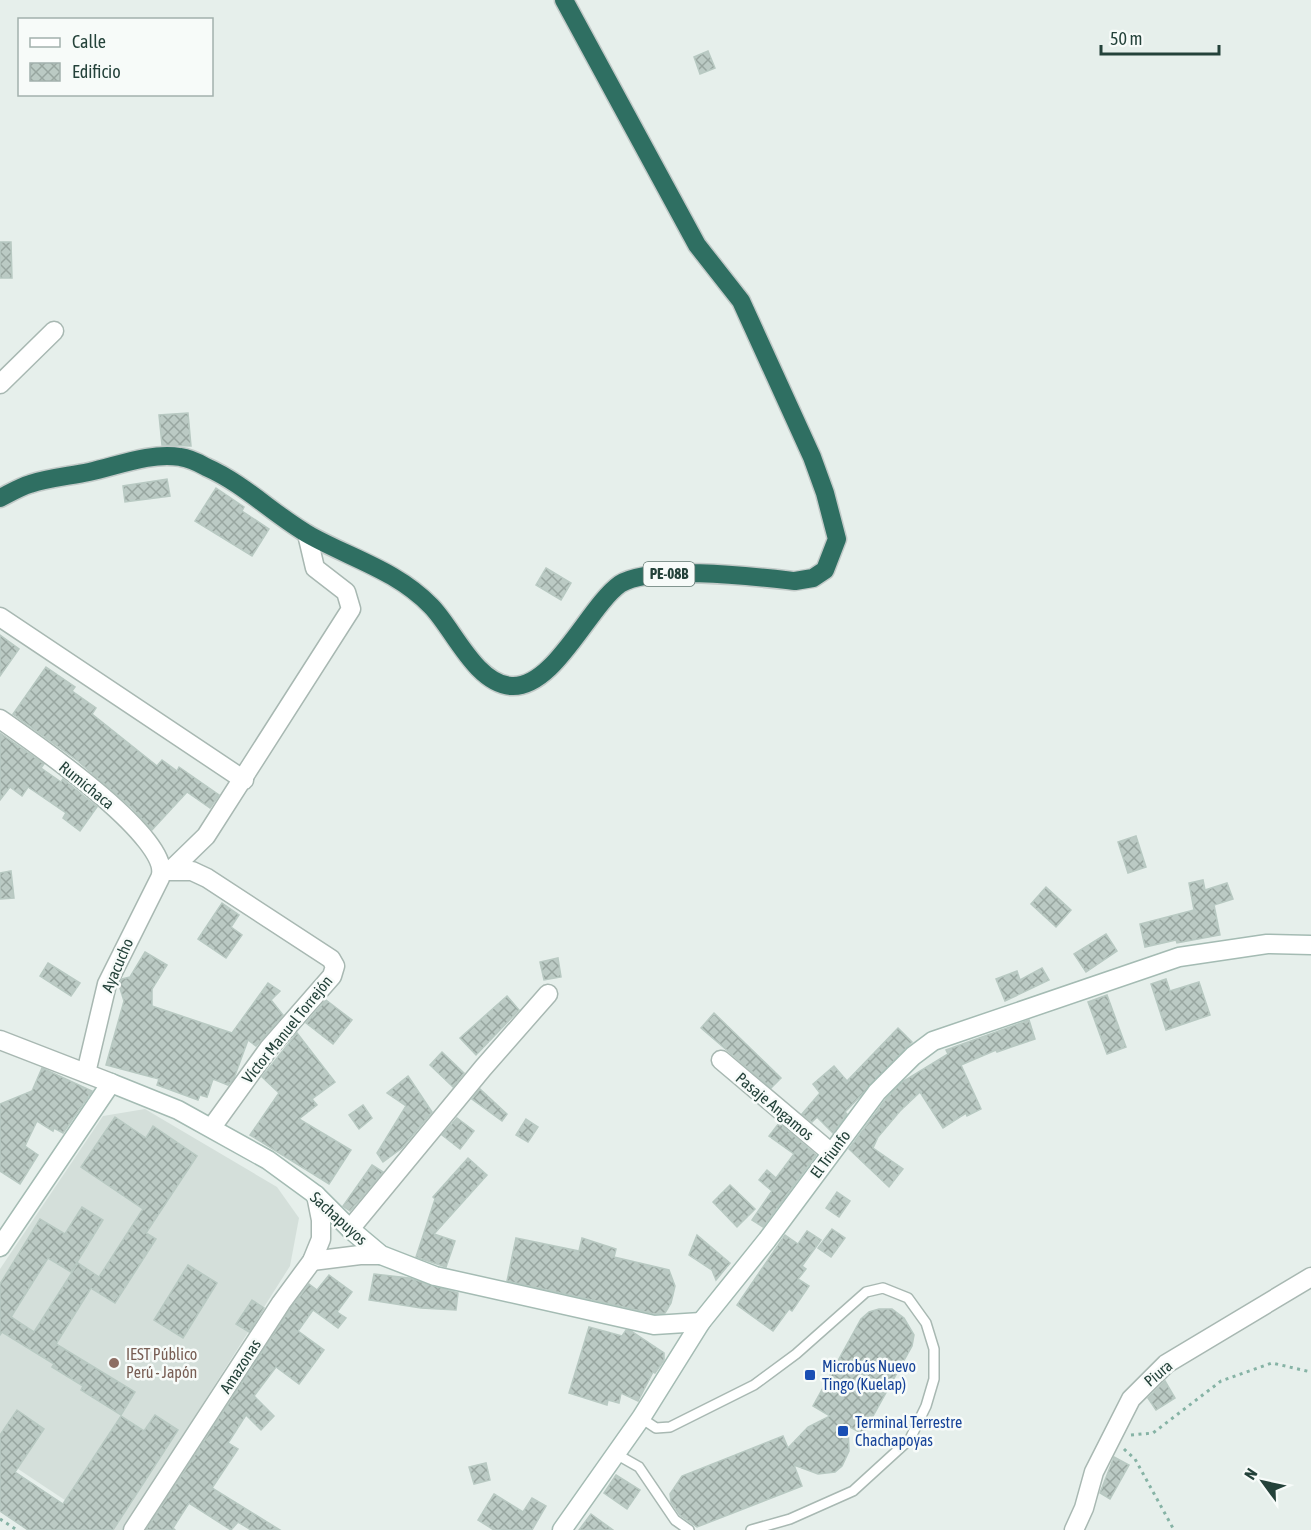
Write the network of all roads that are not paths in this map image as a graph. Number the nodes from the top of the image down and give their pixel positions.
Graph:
1 (564, 0) edge
2 (54, 331) dead end
3 (0, 384) edge
4 (0, 498) edge
5 (308, 534) junction
6 (0, 617) edge
7 (0, 719) edge
8 (244, 780) junction
9 (165, 868) junction
10 (1311, 945) edge
11 (548, 994) dead end
12 (0, 1040) edge
13 (722, 1060) dead end
14 (86, 1074) junction
15 (111, 1083) junction
16 (212, 1127) junction
17 (830, 1152) junction
18 (316, 1195) junction
19 (350, 1229) junction
20 (0, 1247) edge
21 (381, 1256) junction
22 (312, 1261) junction
23 (1311, 1277) edge
24 (701, 1322) junction
25 (641, 1418) junction
26 (615, 1454) junction
27 (133, 1530) edge
28 (562, 1530) edge
29 (690, 1530) edge
30 (751, 1530) edge
31 (1074, 1530) edge

1 - 5 highway, PE-08B
2 - 3 street
4 - 5 highway, PE-08B
5 - 8 street, Ayacucho
6 - 8 street
7 - 9 street, Rumichaca
8 - 9 street, Ayacucho
9 - 14 street, Ayacucho
9 - 16 street, Víctor Manuel Torrejón
10 - 17 street, El Triunfo
11 - 19 street
12 - 14 street, Sachapuyos
13 - 17 street, Pasaje Angamos
14 - 15 street, Sachapuyos
15 - 16 street, Sachapuyos
15 - 20 street
16 - 18 street, Sachapuyos
17 - 24 street, El Triunfo
18 - 19 street, Sachapuyos
18 - 22 street, Amazonas
19 - 21 street, Sachapuyos
21 - 22 street
21 - 24 street, Sachapuyos
22 - 27 street, Amazonas
23 - 31 street, Piura
24 - 25 street, El Triunfo
25 - 26 street, El Triunfo
25 - 30 lane
26 - 28 street, El Triunfo
26 - 29 lane

